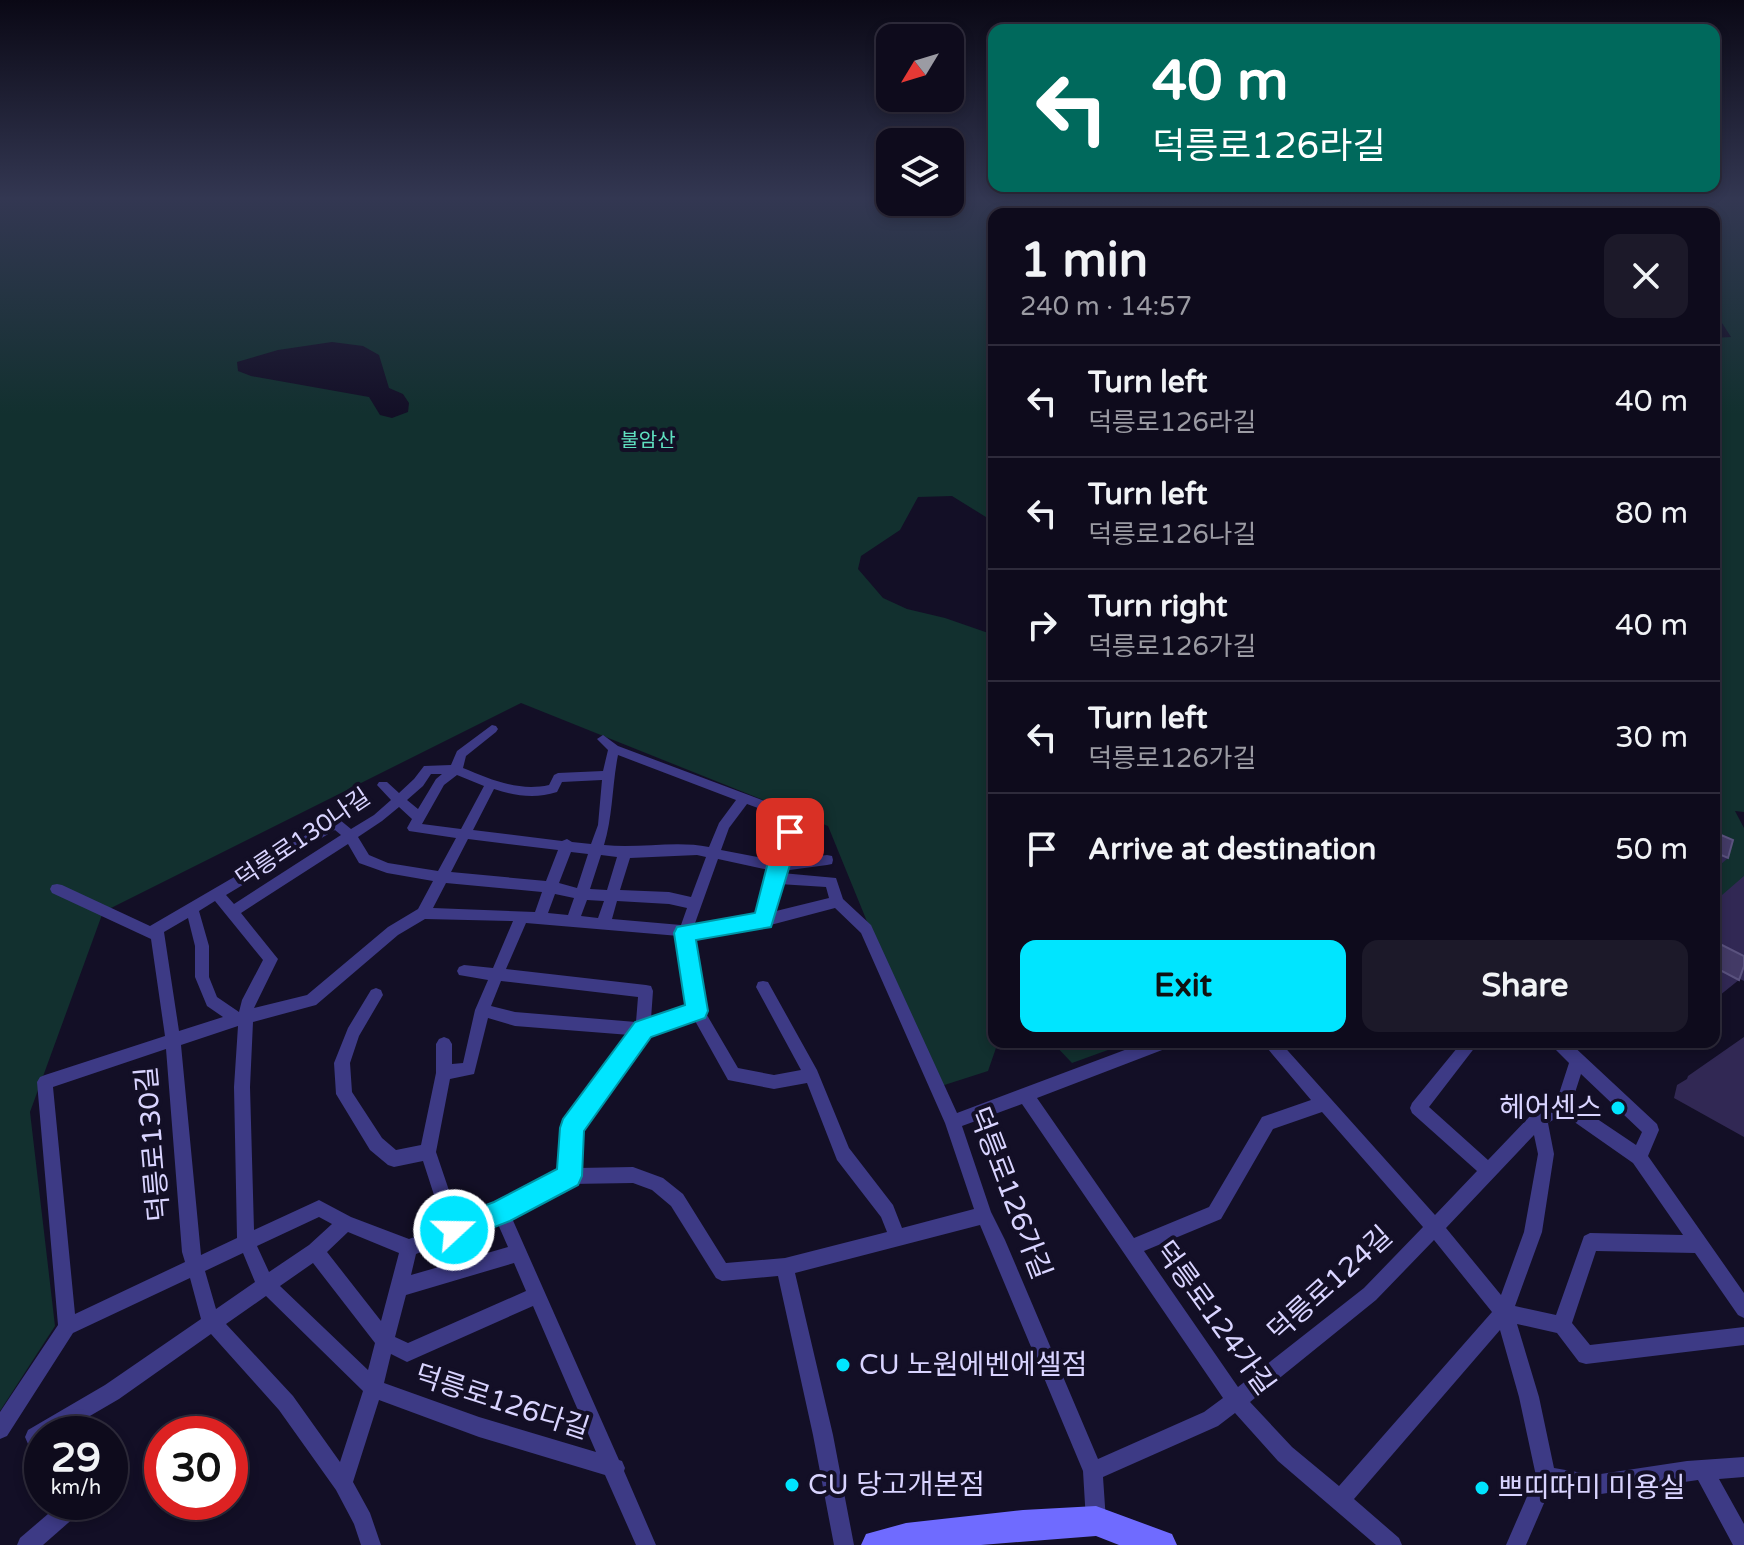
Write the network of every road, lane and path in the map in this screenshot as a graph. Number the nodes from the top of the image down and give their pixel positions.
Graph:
1 (492, 729) dead end
2 (603, 739) dead end
3 (614, 749) junction
4 (456, 770) junction
5 (608, 775) junction
6 (383, 785) dead end
7 (490, 785) junction
8 (745, 797) junction
9 (396, 799) junction
10 (419, 818) junction
11 (466, 834) junction
12 (349, 835) junction
13 (567, 844) junction
14 (598, 849) junction
15 (625, 853) junction
16 (712, 854) junction
17 (827, 860) dead end
18 (775, 872) junction
19 (443, 877) junction
20 (550, 887) junction
21 (57, 889) dead end
22 (581, 894) junction
23 (218, 895) junction
24 (613, 896) junction
25 (837, 902) junction
26 (696, 904) junction
27 (192, 909) junction
28 (232, 912) junction
29 (423, 913) junction
30 (521, 918) junction
31 (539, 918) junction
32 (573, 921) junction
33 (763, 921) junction
34 (603, 925) junction
35 (157, 931) junction
36 (685, 933) junction
37 (464, 971) dead end
38 (496, 974) junction
39 (763, 987) dead end
40 (376, 995) dead end
41 (482, 1010) junction
42 (697, 1011) junction
43 (241, 1019) junction
44 (643, 1029) junction
45 (173, 1041) junction
46 (444, 1044) dead end
47 (1150, 1048) edge
48 (1275, 1048) edge
49 (1466, 1048) edge
50 (1565, 1048) edge
51 (1578, 1059) junction
52 (444, 1073) junction
53 (812, 1075) junction
54 (1026, 1096) junction
55 (1325, 1103) junction
56 (1563, 1105) junction
57 (1539, 1119) junction
58 (953, 1122) junction
59 (428, 1152) junction
60 (1639, 1157) junction
61 (1489, 1171) junction
62 (569, 1176) junction
63 (501, 1212) junction
64 (984, 1215) junction
65 (346, 1223) junction
66 (1433, 1226) junction
67 (454, 1230) junction
68 (898, 1239) junction
69 (246, 1241) junction
70 (1698, 1244) junction
71 (409, 1248) junction
72 (1131, 1248) junction
73 (315, 1251) junction
74 (517, 1253) junction
75 (785, 1267) junction
76 (194, 1269) junction
77 (265, 1283) junction
78 (398, 1288) junction
79 (537, 1295) junction
80 (1744, 1309) edge
81 (1504, 1312) junction
82 (211, 1321) junction
83 (1562, 1325) junction
84 (67, 1327) junction
85 (1744, 1336) edge
86 (385, 1341) junction
87 (373, 1388) junction
88 (1236, 1400) junction
89 (71, 1416) edge
90 (0, 1429) edge
91 (1744, 1467) edge
92 (615, 1468) junction
93 (1703, 1470) junction
94 (1093, 1471) junction
95 (1546, 1476) junction
96 (343, 1483) junction
97 (1340, 1500) junction
98 (56, 1520) edge
99 (1096, 1521) junction
100 (929, 1540) edge
101 (27, 1545) edge
102 (371, 1545) edge
103 (646, 1545) edge
104 (844, 1545) edge
105 (877, 1545) edge
106 (1161, 1545) edge
107 (1392, 1545) edge
108 (1516, 1545) edge
109 (1744, 1545) edge

1 - 4 street
2 - 3 street
3 - 5 street
3 - 8 street
4 - 7 street
4 - 9 street, 덕릉로130나길
4 - 10 street
5 - 7 street
5 - 14 street
6 - 9 street, 덕릉로130나길
7 - 11 street
8 - 16 street
8 - 18 street
9 - 10 street
9 - 12 street, 덕릉로130나길
10 - 11 street
11 - 13 street
11 - 19 street
12 - 19 street
12 - 23 street, 덕릉로130나길
12 - 28 street, 덕릉로130나길
13 - 14 street
13 - 20 street
14 - 15 street
14 - 22 street
15 - 16 street, 덕릉로126가길
15 - 24 street
16 - 18 street, 덕릉로126가길
16 - 26 street
17 - 18 street, 덕릉로126가길
18 - 25 street, 덕릉로126가길
18 - 33 street
19 - 20 street
19 - 29 street
20 - 22 street
20 - 31 street
21 - 35 street
22 - 24 street
22 - 32 street
23 - 27 street, 덕릉로130나길
23 - 28 street, 덕릉로130나길
24 - 26 street
24 - 34 street
25 - 33 street
25 - 58 street, 덕릉로126가길
26 - 36 street
27 - 35 street, 덕릉로130나길
27 - 43 street
28 - 43 street, 덕릉로130나길
29 - 30 street
29 - 43 street, 덕릉로130길
30 - 31 street
30 - 38 street
31 - 32 street
32 - 34 street
33 - 36 street
34 - 36 street
35 - 45 street
36 - 42 street
37 - 38 street
38 - 41 street
38 - 44 street
39 - 53 street
40 - 59 street
41 - 44 street
41 - 52 street
42 - 44 street
42 - 53 street
43 - 45 street, 덕릉로130길
43 - 69 street
44 - 62 street
45 - 76 street, 덕릉로130길
45 - 84 street
46 - 52 street
47 - 54 street
48 - 55 street
49 - 61 street
50 - 51 street
51 - 56 street
51 - 60 street
52 - 59 street
53 - 68 street
54 - 58 street
54 - 72 street, 덕릉로124가길
55 - 66 street
55 - 72 street
56 - 57 street, 덕릉로124길
56 - 60 street
57 - 61 street, 덕릉로124길
57 - 81 street
58 - 64 street, 덕릉로126가길
59 - 67 street
60 - 70 street
61 - 66 street, 덕릉로124길
62 - 63 street
62 - 75 street
63 - 67 street
63 - 74 street, 덕릉로126다길
64 - 68 street
64 - 94 street, 덕릉로126가길
65 - 69 street
65 - 71 street
65 - 73 street
66 - 81 street
66 - 88 street, 덕릉로124길
67 - 71 street
68 - 75 street
69 - 76 street
69 - 77 street
70 - 80 street
70 - 83 street
71 - 78 street
72 - 88 street, 덕릉로124가길
73 - 77 street
73 - 86 street
74 - 78 street
74 - 79 street, 덕릉로126다길
75 - 104 street
76 - 82 street, 덕릉로130길
76 - 84 street
77 - 82 street
77 - 87 street
78 - 86 street
79 - 86 street, 덕릉로126다길
79 - 92 street, 덕릉로126다길
81 - 83 street
81 - 95 street
81 - 97 street
82 - 89 street
82 - 96 street, 덕릉로130길
83 - 85 street
84 - 90 street
86 - 87 street
87 - 92 street, 덕릉로126다길
87 - 96 street
88 - 94 street, 덕릉로124길
88 - 97 street, 덕릉로124가길
91 - 93 street
92 - 103 street, 덕릉로126다길
93 - 95 street
93 - 109 street
94 - 99 street, 덕릉로126가길
95 - 108 street
96 - 102 street, 덕릉로130길
97 - 107 street, 덕릉로124가길
98 - 101 street
99 - 100 main road
99 - 106 main road
100 - 105 main road

